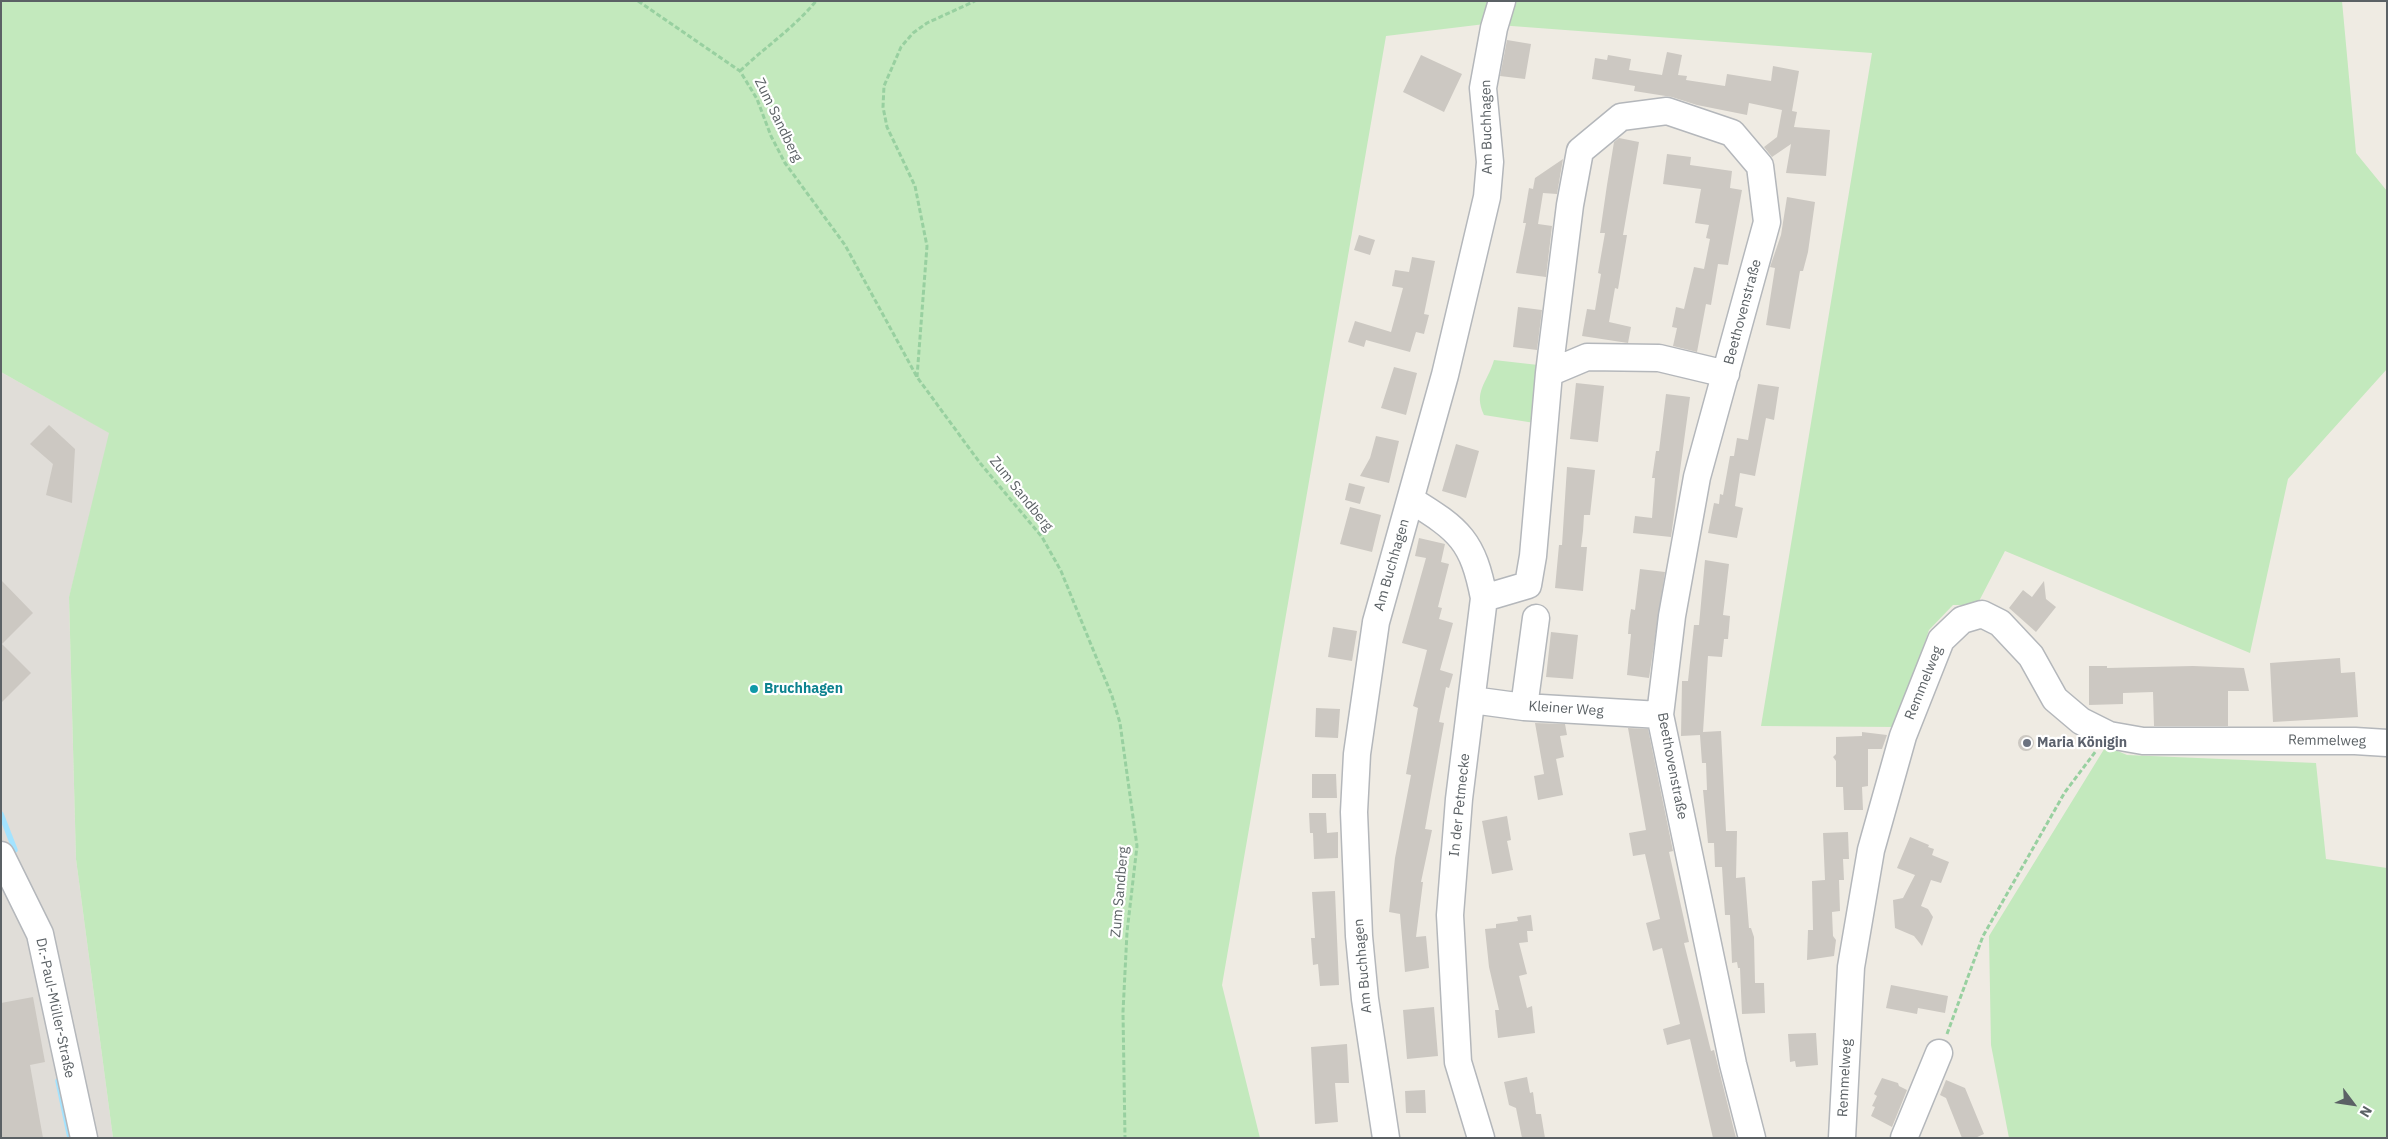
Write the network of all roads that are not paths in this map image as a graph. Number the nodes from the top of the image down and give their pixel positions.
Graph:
1 (1502, 1) edge
2 (1549, 373) junction
3 (1726, 374) junction
4 (1411, 500) junction
5 (1484, 598) junction
6 (1536, 618) dead end
7 (1472, 700) junction
8 (1524, 706) junction
9 (1660, 715) junction
10 (2387, 744) edge
11 (1, 855) edge
12 (1939, 1054) road end
13 (84, 1138) edge
14 (1386, 1138) edge
15 (1481, 1138) edge
16 (1752, 1138) edge
17 (1842, 1138) edge
18 (1904, 1138) edge

1 - 4 street, Am Buchhagen
2 - 3 street
2 - 3 street, Beethovenstraße
2 - 5 street, Beethovenstraße
3 - 9 street, Beethovenstraße
4 - 5 street, In der Petmecke
4 - 14 street, Am Buchhagen
5 - 7 street, In der Petmecke
6 - 8 street
7 - 8 street, Kleiner Weg
7 - 15 street, In der Petmecke
8 - 9 street, Kleiner Weg
9 - 16 street, Beethovenstraße
10 - 17 street, Remmelweg
11 - 13 street, Dr.-Paul-Müller-Straße
12 - 18 street

